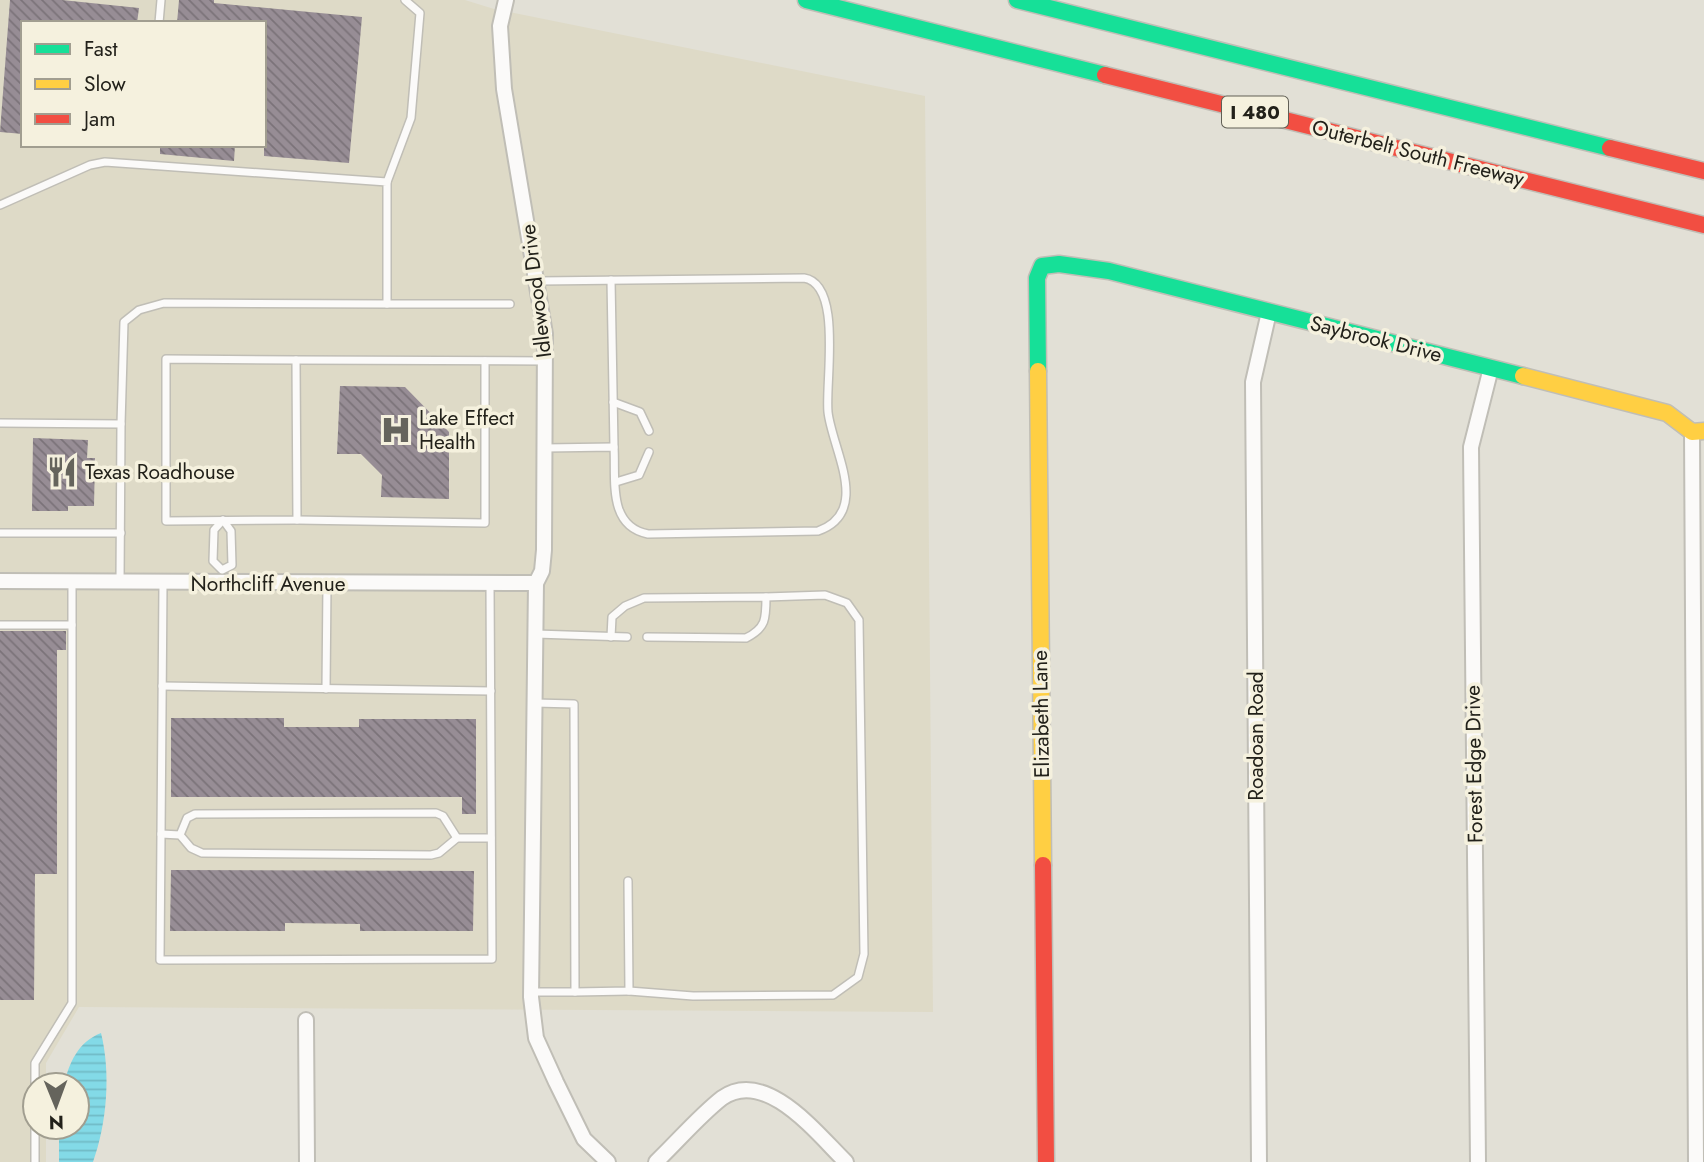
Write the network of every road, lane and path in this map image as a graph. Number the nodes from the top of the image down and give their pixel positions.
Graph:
1 (161, 0) edge
2 (405, 0) edge
3 (506, 0) edge
4 (806, 0) edge
5 (1017, 0) edge
6 (159, 21) edge
7 (1704, 171) edge
8 (387, 182) junction
9 (0, 205) edge
10 (1704, 225) edge
11 (1042, 266) joint
12 (611, 280) junction
13 (539, 281) junction
14 (387, 304) junction
15 (510, 304) dead end
16 (1269, 312) junction
17 (296, 360) junction
18 (485, 361) junction
19 (546, 362) junction
20 (1491, 368) junction
21 (613, 402) junction
22 (0, 424) edge
23 (121, 424) junction
24 (649, 430) dead end
25 (1698, 431) edge
26 (614, 447) junction
27 (545, 448) junction
28 (649, 452) dead end
29 (616, 482) junction
30 (223, 520) junction
31 (297, 520) junction
32 (0, 533) edge
33 (121, 533) junction
34 (223, 577) junction
35 (0, 581) edge
36 (72, 581) junction
37 (120, 582) junction
38 (536, 583) junction
39 (163, 584) junction
40 (327, 584) junction
41 (490, 584) junction
42 (766, 597) junction
43 (0, 625) edge
44 (72, 625) junction
45 (535, 634) junction
46 (611, 637) junction
47 (627, 637) dead end
48 (647, 637) dead end
49 (162, 686) junction
50 (326, 689) junction
51 (491, 691) junction
52 (535, 703) junction
53 (161, 834) junction
54 (180, 835) junction
55 (457, 838) junction
56 (491, 838) junction
57 (628, 881) dead end
58 (629, 991) junction
59 (531, 992) junction
60 (575, 992) junction
61 (1699, 1008) edge
62 (306, 1020) dead end
63 (35, 1162) edge
64 (307, 1162) edge
65 (608, 1162) edge
66 (656, 1162) edge
67 (846, 1162) edge
68 (1046, 1162) edge
69 (1259, 1162) edge
70 (1478, 1162) edge
71 (1696, 1162) edge

1 - 6 lane
2 - 8 lane
3 - 13 street, Idlewood Drive
4 - 10 main road, Outerbelt South Freeway / I 480
5 - 7 main road, I 480
8 - 9 lane
8 - 14 lane
11 - 16 main road, Saybrook Drive
11 - 68 main road, Elizabeth Lane
12 - 13 lane
12 - 21 lane
12 - 29 lane
13 - 19 street, Idlewood Drive
14 - 15 lane
14 - 23 lane
16 - 20 main road, Saybrook Drive
16 - 69 street, Roadoan Road
17 - 18 lane
17 - 30 lane
17 - 31 lane
18 - 19 lane
18 - 31 lane
19 - 27 street, Idlewood Drive
20 - 25 main road, Saybrook Drive
20 - 70 street, Forest Edge Drive
21 - 24 lane
21 - 26 lane
22 - 23 lane
23 - 33 lane
25 - 61 street
26 - 27 lane
26 - 29 lane
27 - 38 street, Idlewood Drive
28 - 29 lane
30 - 31 lane
30 - 34 lane
30 - 34 lane
32 - 33 lane
33 - 37 lane
34 - 39 street, Northcliff Avenue
34 - 40 street, Northcliff Avenue
35 - 36 street, Northcliff Avenue
36 - 37 street, Northcliff Avenue
36 - 44 lane
37 - 39 street, Northcliff Avenue
38 - 41 street, Northcliff Avenue
38 - 45 street, Idlewood Drive
39 - 49 lane
40 - 41 street, Northcliff Avenue
40 - 50 lane
41 - 51 lane
42 - 46 lane
42 - 48 lane
42 - 58 lane
43 - 44 lane
44 - 63 lane
45 - 46 lane
45 - 52 street, Idlewood Drive
46 - 47 lane
49 - 50 lane
49 - 53 lane
50 - 51 lane
51 - 56 lane
52 - 59 street, Idlewood Drive
52 - 60 lane
53 - 54 lane
53 - 56 lane
54 - 55 lane
54 - 55 lane
55 - 56 lane
57 - 58 lane
58 - 60 lane
59 - 60 lane
59 - 65 street, Idlewood Drive
61 - 71 street
62 - 64 street
66 - 67 street

